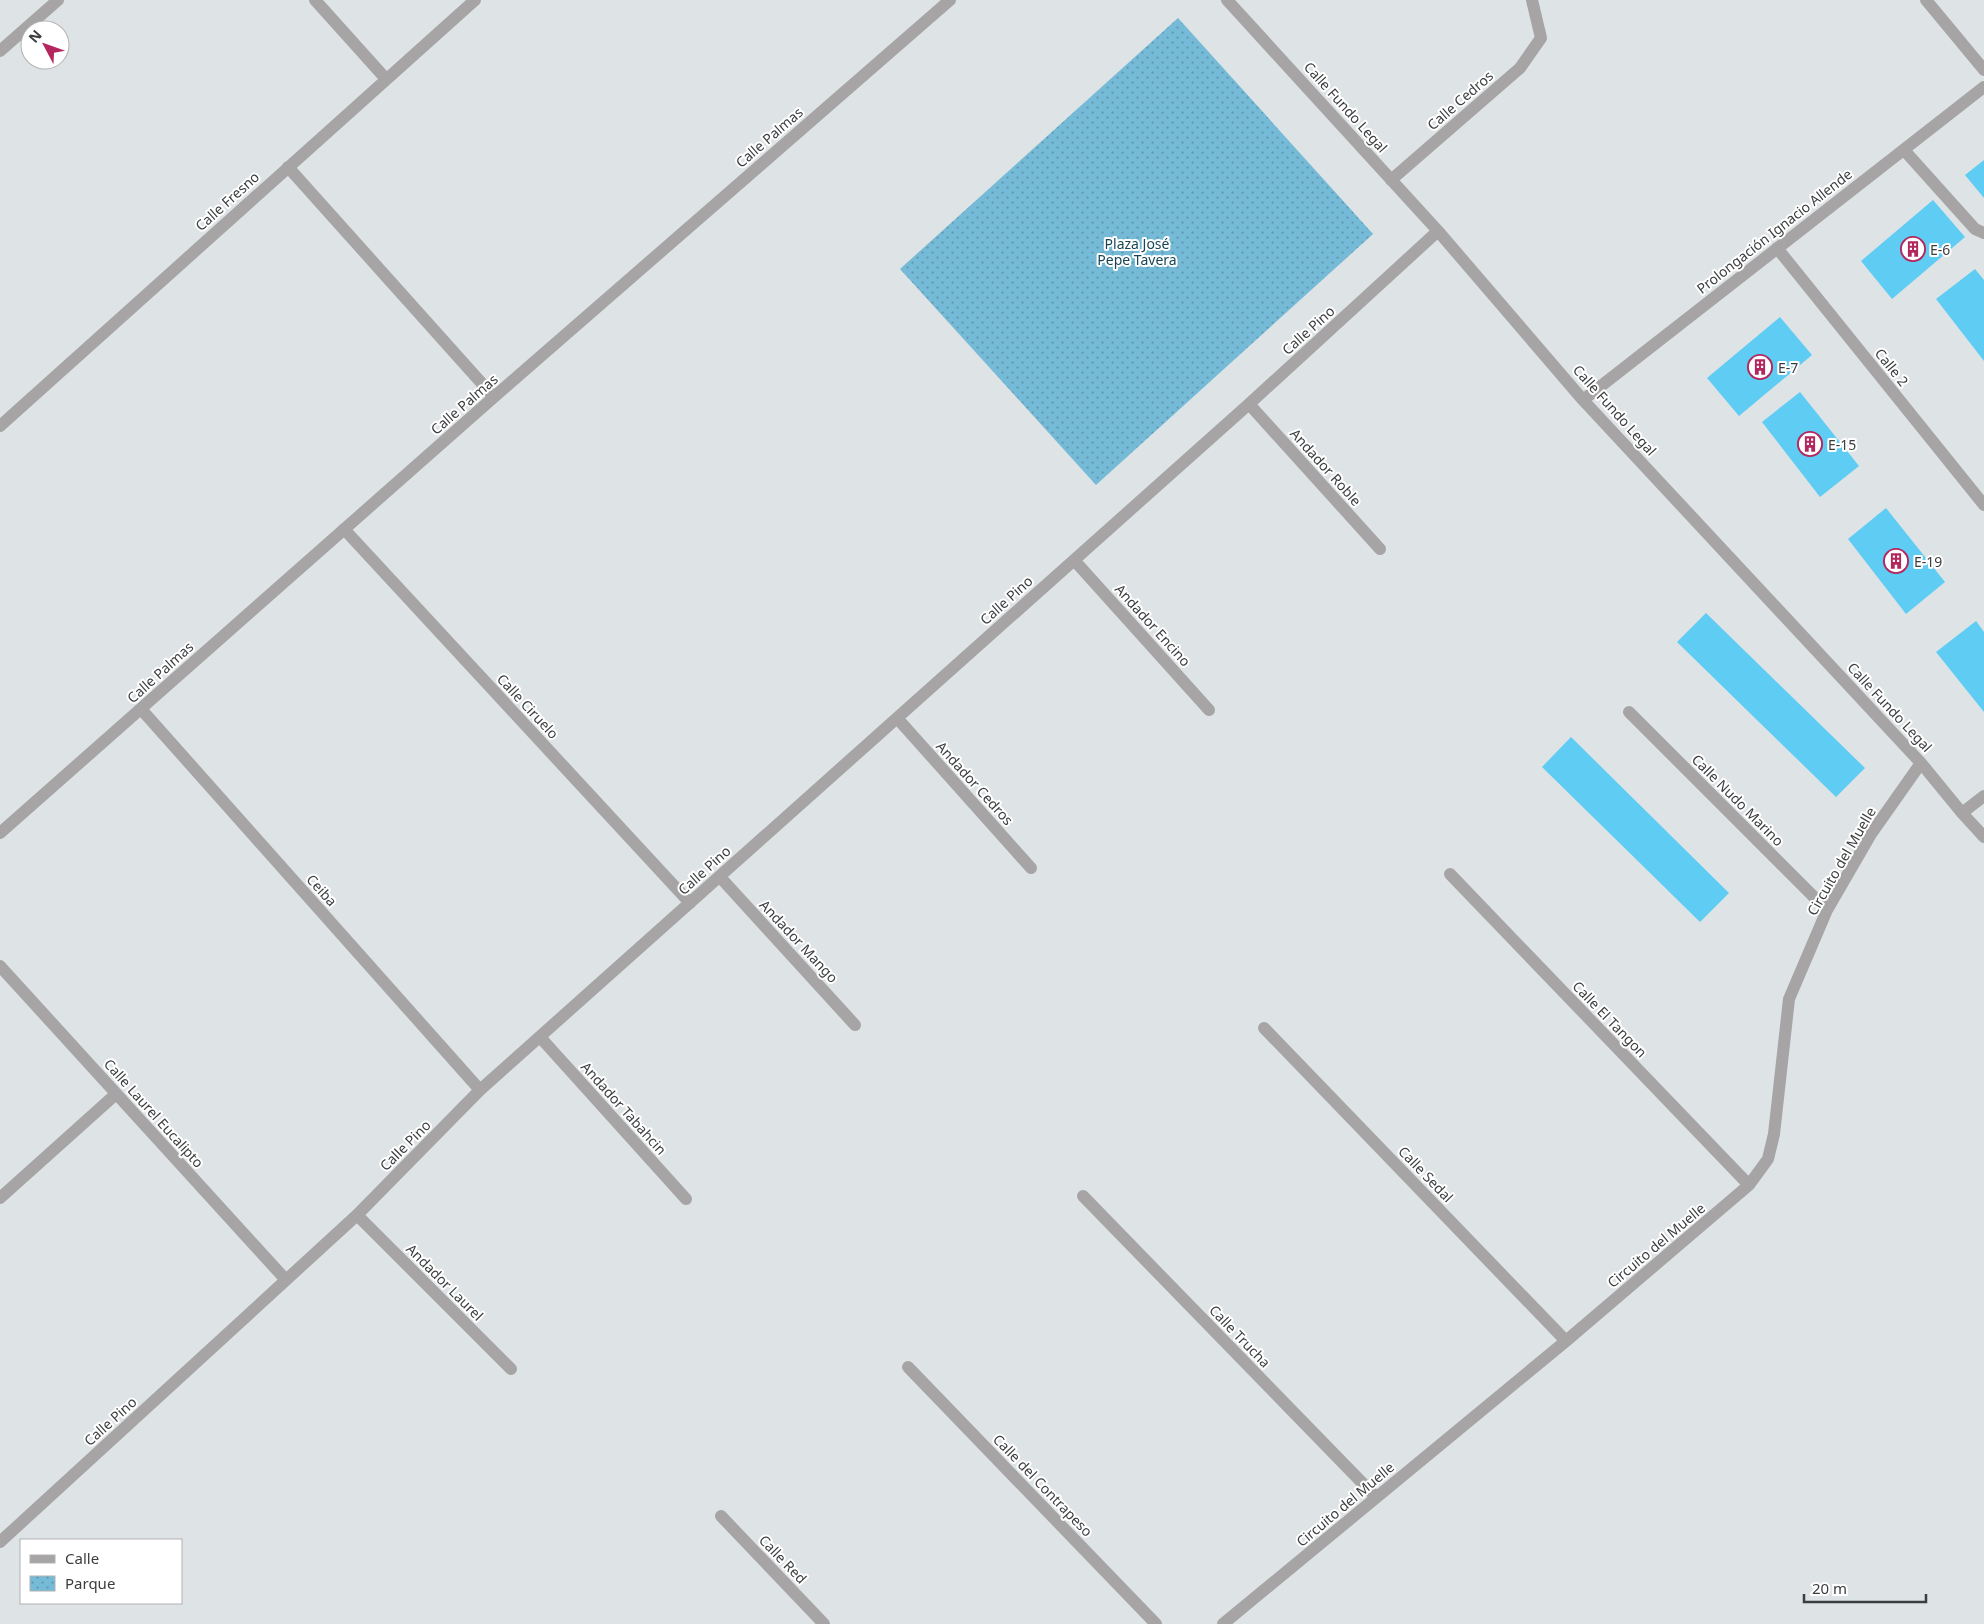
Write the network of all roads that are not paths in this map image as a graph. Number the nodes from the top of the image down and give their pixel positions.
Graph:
1 (58, 0) edge
2 (315, 0) edge
3 (475, 0) edge
4 (950, 0) edge
5 (1228, 0) edge
6 (1532, 0) edge
7 (1926, 0) edge
8 (0, 51) edge
9 (1984, 70) edge
10 (386, 79) junction
11 (1984, 87) edge
12 (1904, 150) junction
13 (288, 167) junction
14 (1391, 180) junction
15 (1438, 231) junction
16 (1984, 233) edge
17 (1777, 248) junction
18 (494, 397) junction
19 (1583, 400) junction
20 (1249, 404) junction
21 (0, 426) edge
22 (1984, 506) edge
23 (344, 529) junction
24 (1380, 549) dead end
25 (1074, 560) junction
26 (141, 709) junction
27 (1209, 710) dead end
28 (1629, 712) dead end
29 (897, 718) junction
30 (1922, 763) junction
31 (1984, 796) edge
32 (1962, 813) junction
33 (0, 833) edge
34 (1984, 837) edge
35 (1031, 868) dead end
36 (1450, 874) dead end
37 (720, 877) junction
38 (690, 903) junction
39 (1826, 910) junction
40 (0, 966) edge
41 (855, 1025) dead end
42 (1264, 1028) dead end
43 (540, 1037) junction
44 (480, 1090) junction
45 (116, 1094) junction
46 (1749, 1184) junction
47 (1083, 1196) dead end
48 (0, 1198) edge
49 (686, 1200) dead end
50 (357, 1215) junction
51 (286, 1280) junction
52 (1566, 1341) junction
53 (908, 1366) dead end
54 (511, 1369) dead end
55 (1376, 1497) junction
56 (721, 1516) dead end
57 (0, 1542) edge
58 (824, 1624) edge
59 (1156, 1624) edge
60 (1223, 1624) edge

1 - 8 street
2 - 10 street
3 - 10 street, Calle Fresno
4 - 18 street, Calle Palmas
5 - 14 street, Calle Fundo Legal
6 - 14 street, Calle Cedros
7 - 9 street
10 - 13 street, Calle Fresno
11 - 12 street, Prolongación Ignacio Allende
12 - 16 street
12 - 17 street, Prolongación Ignacio Allende
13 - 18 street
13 - 21 street, Calle Fresno
14 - 15 street, Calle Fundo Legal
15 - 19 street, Calle Fundo Legal
15 - 20 street, Calle Pino
17 - 19 street, Prolongación Ignacio Allende
17 - 22 street, Calle 2
18 - 23 street, Calle Palmas
19 - 30 street, Calle Fundo Legal
20 - 24 street, Andador Roble
20 - 25 street, Calle Pino
23 - 26 street, Calle Palmas
23 - 38 street, Calle Ciruelo
25 - 27 street, Andador Encino
25 - 29 street, Calle Pino
26 - 33 street, Calle Palmas
26 - 44 street, Ceiba
28 - 39 street, Calle Nudo Marino
29 - 35 street, Andador Cedros
29 - 37 street, Calle Pino
30 - 32 street, Calle Fundo Legal
30 - 39 street, Circuito del Muelle
31 - 32 street
32 - 34 street, Calle Fundo Legal
36 - 46 street, Calle El Tangon
37 - 38 street, Calle Pino
37 - 41 street, Andador Mango
38 - 43 street, Calle Pino
39 - 46 street, Circuito del Muelle
40 - 45 street, Calle Laurel Eucalipto
42 - 52 street, Calle Sedal
43 - 44 street, Calle Pino
43 - 49 street, Andador Tabahcin
44 - 50 street, Calle Pino
45 - 48 street
45 - 51 street, Calle Laurel Eucalipto
46 - 52 street, Circuito del Muelle
47 - 55 street, Calle Trucha
50 - 51 street, Calle Pino
50 - 54 street, Andador Laurel
51 - 57 street, Calle Pino
52 - 55 street, Circuito del Muelle
53 - 59 street, Calle del Contrapeso
55 - 60 street, Circuito del Muelle
56 - 58 street, Calle Red

